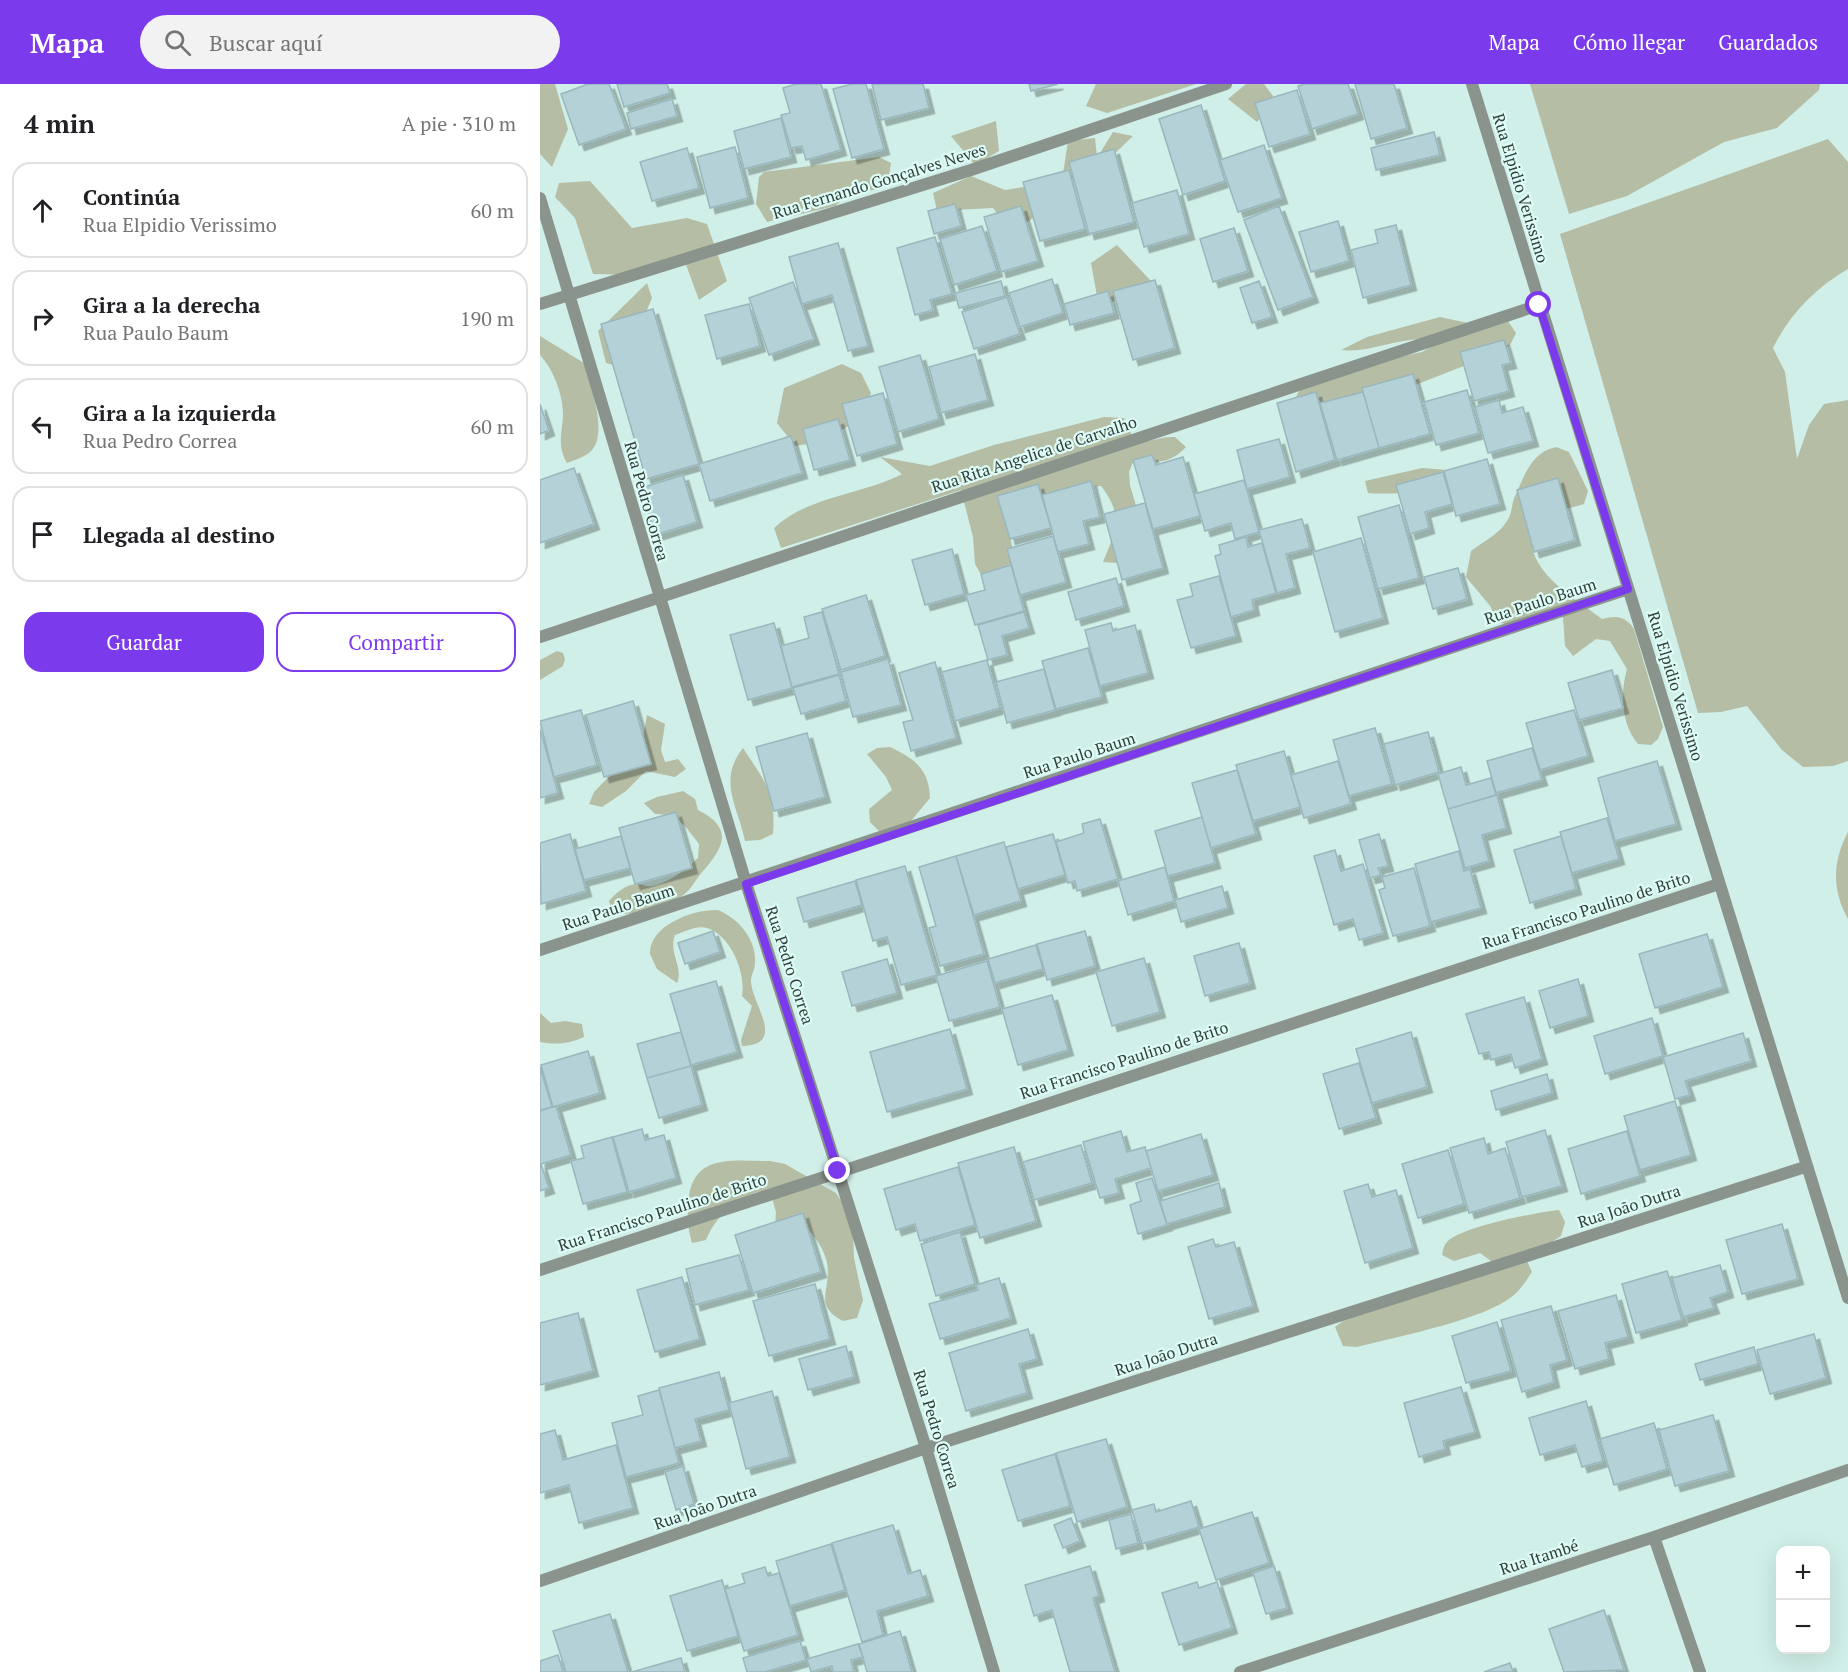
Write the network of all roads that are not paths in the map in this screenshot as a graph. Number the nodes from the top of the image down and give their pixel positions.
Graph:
1 (1226, 84) edge
2 (1472, 84) edge
3 (540, 198) edge
4 (569, 294) junction
5 (540, 304) edge
6 (1539, 305) junction
7 (1628, 589) junction
8 (658, 596) junction
9 (540, 637) edge
10 (746, 884) junction
11 (1719, 884) junction
12 (540, 950) edge
13 (1806, 1167) junction
14 (838, 1171) junction
15 (540, 1270) edge
16 (1848, 1298) edge
17 (926, 1448) junction
18 (1848, 1470) edge
19 (1654, 1537) junction
20 (540, 1581) edge
21 (994, 1672) edge
22 (1240, 1672) edge
23 (1700, 1672) edge

1 - 4 street, Rua Fernando Gonçalves Neves
2 - 6 street, Rua Elpidio Verissimo
3 - 4 street, Rua Pedro Correa
4 - 5 street, Rua Fernando Gonçalves Neves
4 - 8 street, Rua Pedro Correa
6 - 7 street, Rua Elpidio Verissimo
6 - 8 street, Rua Rita Angelica de Carvalho
7 - 10 street, Rua Paulo Baum
7 - 11 street, Rua Elpidio Verissimo
8 - 9 street, Rua Rita Angelica de Carvalho
8 - 10 street, Rua Pedro Correa
10 - 12 street, Rua Paulo Baum
10 - 14 street, Rua Pedro Correa
11 - 13 street, Rua Elpidio Verissimo
11 - 14 street, Rua Francisco Paulino de Brito
13 - 16 street, Rua Elpidio Verissimo
13 - 17 street, Rua João Dutra
14 - 15 street, Rua Francisco Paulino de Brito
14 - 17 street, Rua Pedro Correa
17 - 20 street, Rua João Dutra
17 - 21 street, Rua Pedro Correa
18 - 19 street, Rua Itambé
19 - 22 street, Rua Itambé
19 - 23 street

